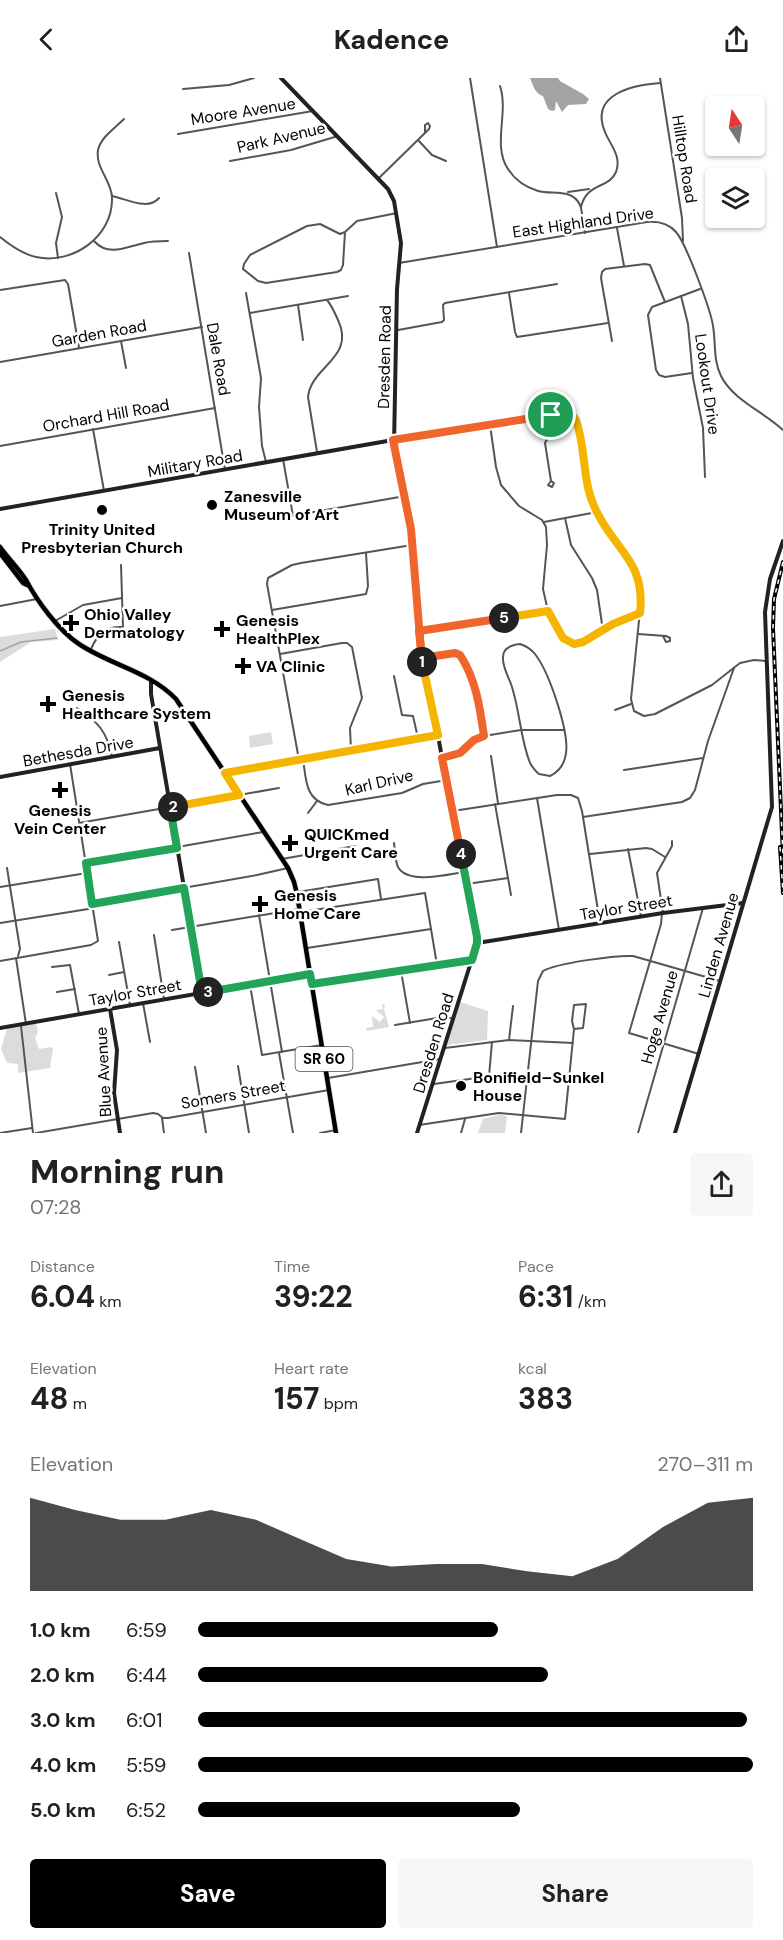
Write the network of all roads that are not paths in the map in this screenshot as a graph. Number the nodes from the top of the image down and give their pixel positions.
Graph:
1 (254, 78) edge
2 (280, 78) edge
3 (470, 78) edge
4 (660, 78) edge
5 (660, 83) junction
6 (500, 86) dead end
7 (183, 89) dead end
8 (313, 111) junction
9 (124, 119) dead end
10 (425, 132) dead end
11 (178, 134) dead end
12 (338, 136) junction
13 (418, 140) junction
14 (230, 160) dead end
15 (446, 161) dead end
16 (379, 178) junction
17 (592, 189) junction
18 (56, 193) dead end
19 (565, 193) junction
20 (112, 196) junction
21 (159, 198) dead end
22 (580, 207) junction
23 (397, 213) junction
24 (617, 227) junction
25 (345, 232) junction
26 (585, 232) junction
27 (0, 237) edge
28 (94, 241) junction
29 (168, 241) dead end
30 (684, 244) junction
31 (497, 247) junction
32 (189, 253) dead end
33 (58, 258) junction
34 (399, 264) junction
35 (624, 266) junction
36 (557, 284) dead end
37 (701, 288) junction
38 (0, 290) edge
39 (509, 292) junction
40 (246, 294) dead end
41 (348, 296) dead end
42 (681, 296) junction
43 (327, 300) junction
44 (665, 302) junction
45 (298, 305) junction
46 (250, 313) junction
47 (609, 323) junction
48 (202, 327) junction
49 (396, 330) junction
50 (303, 340) dead end
51 (121, 341) junction
52 (612, 341) dead end
53 (79, 348) junction
54 (0, 362) edge
55 (126, 368) dead end
56 (692, 373) junction
57 (215, 408) junction
58 (551, 415) junction
59 (490, 425) junction
60 (93, 429) junction
61 (783, 430) edge
62 (393, 440) junction
63 (0, 446) edge
64 (318, 453) junction
65 (283, 459) junction
66 (266, 462) junction
67 (225, 470) junction
68 (705, 477) dead end
69 (551, 481) dead end
70 (104, 491) junction
71 (405, 496) junction
72 (0, 509) edge
73 (597, 512) junction
74 (293, 516) junction
75 (565, 518) junction
76 (274, 519) dead end
77 (544, 522) junction
78 (783, 541) edge
79 (412, 545) junction
80 (0, 547) edge
81 (0, 553) edge
82 (366, 553) junction
83 (121, 565) dead end
84 (27, 585) junction
85 (122, 598) junction
86 (38, 599) junction
87 (0, 606) edge
88 (272, 610) junction
89 (548, 611) junction
90 (640, 613) junction
91 (61, 618) junction
92 (55, 621) junction
93 (59, 626) junction
94 (419, 631) junction
95 (603, 631) junction
96 (638, 634) junction
97 (663, 636) dead end
98 (90, 650) junction
99 (279, 654) junction
100 (422, 658) junction
101 (766, 661) junction
102 (734, 666) junction
103 (394, 676) dead end
104 (151, 679) junction
105 (162, 686) junction
106 (150, 691) junction
107 (631, 704) junction
108 (77, 708) dead end
109 (615, 710) dead end
110 (522, 730) junction
111 (564, 730) junction
112 (438, 735) junction
113 (484, 736) junction
114 (418, 738) junction
115 (160, 748) junction
116 (351, 750) junction
117 (491, 756) dead end
118 (112, 757) junction
119 (442, 758) junction
120 (703, 758) junction
121 (301, 759) junction
122 (70, 764) junction
123 (624, 770) dead end
124 (225, 773) junction
125 (0, 777) edge
126 (447, 780) junction
127 (279, 788) dead end
128 (239, 795) junction
129 (537, 798) junction
130 (317, 801) junction
131 (497, 804) junction
132 (170, 807) junction
133 (453, 811) junction
134 (308, 813) dead end
135 (583, 817) junction
136 (79, 823) junction
137 (264, 832) junction
138 (672, 841) dead end
139 (394, 843) dead end
140 (356, 846) dead end
141 (177, 848) junction
142 (628, 849) junction
143 (589, 854) junction
144 (665, 857) junction
145 (282, 860) junction
146 (86, 863) junction
147 (7, 868) dead end
148 (288, 868) junction
149 (464, 872) junction
150 (87, 873) junction
151 (508, 878) junction
152 (467, 884) junction
153 (10, 886) junction
154 (0, 887) edge
155 (184, 888) junction
156 (296, 892) junction
157 (511, 895) dead end
158 (381, 899) junction
159 (743, 903) junction
160 (92, 904) junction
161 (704, 907) junction
162 (299, 910) junction
163 (663, 913) junction
164 (259, 915) junction
165 (641, 916) junction
166 (16, 921) junction
167 (0, 923) edge
168 (600, 923) junction
169 (191, 927) junction
170 (431, 929) junction
171 (172, 930) dead end
172 (559, 930) junction
173 (154, 935) dead end
174 (119, 942) dead end
175 (477, 943) junction
176 (306, 948) junction
177 (17, 957) junction
178 (472, 960) junction
179 (651, 960) junction
180 (0, 961) edge
181 (437, 965) junction
182 (52, 966) dead end
183 (401, 970) junction
184 (685, 970) junction
185 (124, 972) junction
186 (310, 974) junction
187 (109, 975) dead end
188 (270, 981) junction
189 (720, 981) junction
190 (312, 984) junction
191 (250, 985) junction
192 (75, 989) junction
193 (57, 992) dead end
194 (202, 993) junction
195 (164, 999) junction
196 (143, 1003) junction
197 (129, 1005) junction
198 (513, 1006) dead end
199 (110, 1009) junction
200 (79, 1014) junction
201 (453, 1018) junction
202 (410, 1023) junction
203 (23, 1024) junction
204 (395, 1025) dead end
205 (0, 1028) edge
206 (574, 1029) junction
207 (509, 1040) junction
208 (150, 1042) dead end
209 (492, 1042) junction
210 (531, 1042) junction
211 (573, 1043) junction
212 (663, 1044) junction
213 (322, 1045) junction
214 (444, 1048) junction
215 (281, 1052) junction
216 (699, 1054) junction
217 (440, 1059) junction
218 (238, 1066) dead end
219 (195, 1067) dead end
220 (506, 1074) dead end
221 (489, 1076) junction
222 (327, 1079) junction
223 (433, 1084) junction
224 (329, 1090) junction
225 (287, 1097) junction
226 (245, 1104) junction
227 (202, 1111) junction
228 (523, 1115) junction
229 (163, 1118) junction
230 (466, 1118) junction
231 (117, 1119) junction
232 (419, 1125) junction
233 (75, 1126) junction
234 (32, 1128) junction
235 (336, 1132) edge
236 (0, 1133) edge
237 (34, 1133) edge
238 (76, 1133) edge
239 (120, 1133) edge
240 (164, 1133) edge
241 (206, 1133) edge
242 (249, 1133) edge
243 (293, 1133) edge
244 (320, 1133) edge
245 (417, 1133) edge
246 (460, 1133) edge
247 (521, 1133) edge
248 (638, 1133) edge
249 (675, 1133) edge

1 - 7 street
2 - 8 street, Dresden Road
3 - 31 street
4 - 5 street, Hilltop Road
5 - 17 street
5 - 30 street, Hilltop Road
6 - 19 street
8 - 11 street, Moore Avenue
8 - 12 street, Dresden Road
9 - 20 street
10 - 13 street
12 - 14 street, Park Avenue
12 - 16 street, Dresden Road
13 - 15 street
13 - 16 street
16 - 23 street, Dresden Road
17 - 19 street
17 - 22 street
18 - 33 street
19 - 22 street
20 - 21 street
20 - 28 street
22 - 26 street
23 - 25 street
23 - 34 street, Dresden Road
24 - 26 street, East Highland Drive
24 - 30 street, East Highland Drive
24 - 35 street
25 - 25 street
26 - 31 street, East Highland Drive
27 - 33 street
28 - 29 street
28 - 33 street
30 - 37 street, East Highland Drive
31 - 34 street, East Highland Drive
32 - 48 street, Dale Road
34 - 49 street, Dresden Road
35 - 44 street
35 - 47 street
36 - 39 street
37 - 42 street
37 - 61 street, East Highland Drive
38 - 53 street
39 - 47 street
39 - 49 street
40 - 46 street
41 - 43 street
42 - 44 street
42 - 56 street, Lookout Drive
43 - 45 street
43 - 64 street
44 - 56 street
45 - 46 street
45 - 50 street
46 - 66 street
47 - 52 street
48 - 51 street, Garden Road
48 - 57 street, Dale Road
49 - 62 street, Dresden Road
51 - 53 street, Garden Road
51 - 55 street
53 - 54 street, Garden Road
56 - 68 street, Lookout Drive
57 - 60 street, Orchard Hill Road
57 - 67 street, Dale Road
58 - 59 street
58 - 69 street
58 - 73 street
59 - 62 street
59 - 77 street
60 - 63 street, Orchard Hill Road
60 - 70 street
62 - 64 street, Military Road
62 - 71 street, Dresden Road
64 - 65 street, Military Road
65 - 66 street, Military Road
65 - 74 street
66 - 67 street, Military Road
67 - 70 street, Military Road
70 - 72 street, Military Road
71 - 74 street
71 - 79 street, Dresden Road
73 - 75 street
73 - 90 street
74 - 76 street
75 - 77 street
75 - 95 street
77 - 89 street
78 - 101 street, Linden Avenue
79 - 82 street
79 - 94 street, Dresden Road
80 - 84 main road, SR 60
81 - 84 main road, SR 60
82 - 88 street
82 - 88 street
83 - 85 street
84 - 86 main road, SR 60
85 - 91 street
85 - 98 street
86 - 87 street
86 - 92 main road, SR 60
88 - 99 street
89 - 94 street
89 - 95 street
90 - 95 street
90 - 96 street
91 - 92 street
91 - 93 street
92 - 93 main road, SR 60
93 - 98 main road, SR 60
94 - 100 street, Dresden Road
96 - 97 street
96 - 107 street
98 - 104 main road, SR 60
99 - 116 street
99 - 121 street
100 - 112 street, Dresden Road
100 - 113 street
101 - 102 street
101 - 159 street, Linden Avenue
102 - 107 street
102 - 120 street
103 - 114 street
104 - 105 main road, SR 60
104 - 106 street
105 - 106 street
105 - 124 main road, SR 60
106 - 115 street
107 - 109 street
108 - 118 street
110 - 111 street
110 - 111 street
110 - 111 street
110 - 113 street
112 - 114 street
112 - 119 street, Dresden Road
113 - 119 street
114 - 116 street
115 - 118 street, Bethesda Drive
115 - 132 street
116 - 121 street
117 - 131 street
118 - 122 street, Bethesda Drive
119 - 126 street, Dresden Road
120 - 123 street
120 - 135 street
121 - 124 street
121 - 130 street
122 - 125 street, Bethesda Drive
122 - 136 street
124 - 128 main road, SR 60
126 - 130 street, Karl Drive
126 - 133 street, Dresden Road
127 - 128 street
128 - 132 street
128 - 137 main road, SR 60
129 - 131 street
129 - 135 street
129 - 172 street
130 - 134 street
131 - 133 street
131 - 151 street
132 - 136 street
132 - 141 street
133 - 149 street, Dresden Road
135 - 143 street
136 - 146 street
137 - 141 street
137 - 145 main road, SR 60
138 - 144 street
139 - 149 street
140 - 145 street
141 - 146 street
141 - 155 street
142 - 143 street
142 - 144 street
142 - 165 street
143 - 168 street
144 - 163 street
145 - 148 main road, SR 60
146 - 150 street
147 - 153 street
148 - 155 street
148 - 156 main road, SR 60
149 - 152 street, Dresden Road
150 - 153 street
150 - 160 street
151 - 152 street
151 - 157 street
152 - 175 street, Dresden Road
153 - 154 street
153 - 166 street
155 - 160 street
155 - 169 street
156 - 158 street
156 - 162 main road, SR 60
158 - 162 street
158 - 170 street
159 - 161 street, Taylor Street
159 - 189 street, Linden Avenue
160 - 166 street
160 - 177 street
161 - 163 street, Taylor Street
161 - 184 street, Hoge Avenue
162 - 164 street
162 - 176 main road, SR 60
163 - 165 street, Taylor Street
163 - 179 street
164 - 169 street
164 - 188 street
165 - 168 street, Taylor Street
166 - 167 street
166 - 177 street
168 - 172 street, Taylor Street
169 - 171 street
169 - 194 street
170 - 176 street
170 - 181 street
172 - 175 street, Taylor Street
173 - 195 street
174 - 185 street
175 - 178 street, Dresden Road
176 - 186 main road, SR 60
177 - 180 street
177 - 203 street
178 - 181 street
178 - 201 street, Dresden Road
179 - 184 street
179 - 210 street
179 - 212 street
181 - 183 street
182 - 192 street
183 - 190 street
183 - 202 street
184 - 189 street
184 - 212 street, Hoge Avenue
185 - 187 street
185 - 197 street
186 - 188 street, Taylor Street
186 - 190 main road, SR 60
188 - 191 street, Taylor Street
188 - 215 street
189 - 216 street, Linden Avenue
190 - 213 main road, SR 60
191 - 194 street, Taylor Street
191 - 215 street
192 - 193 street
192 - 200 street
194 - 195 street, Taylor Street
195 - 196 street, Taylor Street
196 - 197 street, Taylor Street
196 - 208 street
197 - 199 street, Taylor Street
198 - 207 street
199 - 200 street, Taylor Street
199 - 231 street, Blue Avenue
200 - 203 street, Taylor Street
201 - 202 street
201 - 214 street, Dresden Road
202 - 204 street
203 - 205 street, Taylor Street
203 - 234 street
206 - 206 street
206 - 211 street
207 - 209 street
207 - 210 street
209 - 214 street
209 - 221 street
210 - 211 street
210 - 228 street
211 - 228 street
212 - 216 street
212 - 248 street, Hoge Avenue
213 - 215 street
213 - 222 main road, SR 60
214 - 217 street, Dresden Road
215 - 225 street
216 - 249 street, Linden Avenue
217 - 222 street
217 - 223 street, Dresden Road
218 - 226 street
219 - 227 street
220 - 221 street
221 - 223 street
222 - 224 main road, SR 60
223 - 232 street, Dresden Road
224 - 225 street, Somers Street
224 - 235 main road, SR 60
225 - 226 street, Somers Street
225 - 243 street
226 - 227 street, Somers Street
226 - 242 street
227 - 229 street, Somers Street
227 - 241 street
228 - 230 street
228 - 247 street
229 - 231 street, Somers Street
229 - 240 street
230 - 232 street
230 - 246 street
231 - 233 street, Somers Street
231 - 239 street, Blue Avenue
232 - 245 street, Dresden Road
233 - 237 street, Somers Street
233 - 238 street
234 - 236 street
234 - 237 street
235 - 244 street

